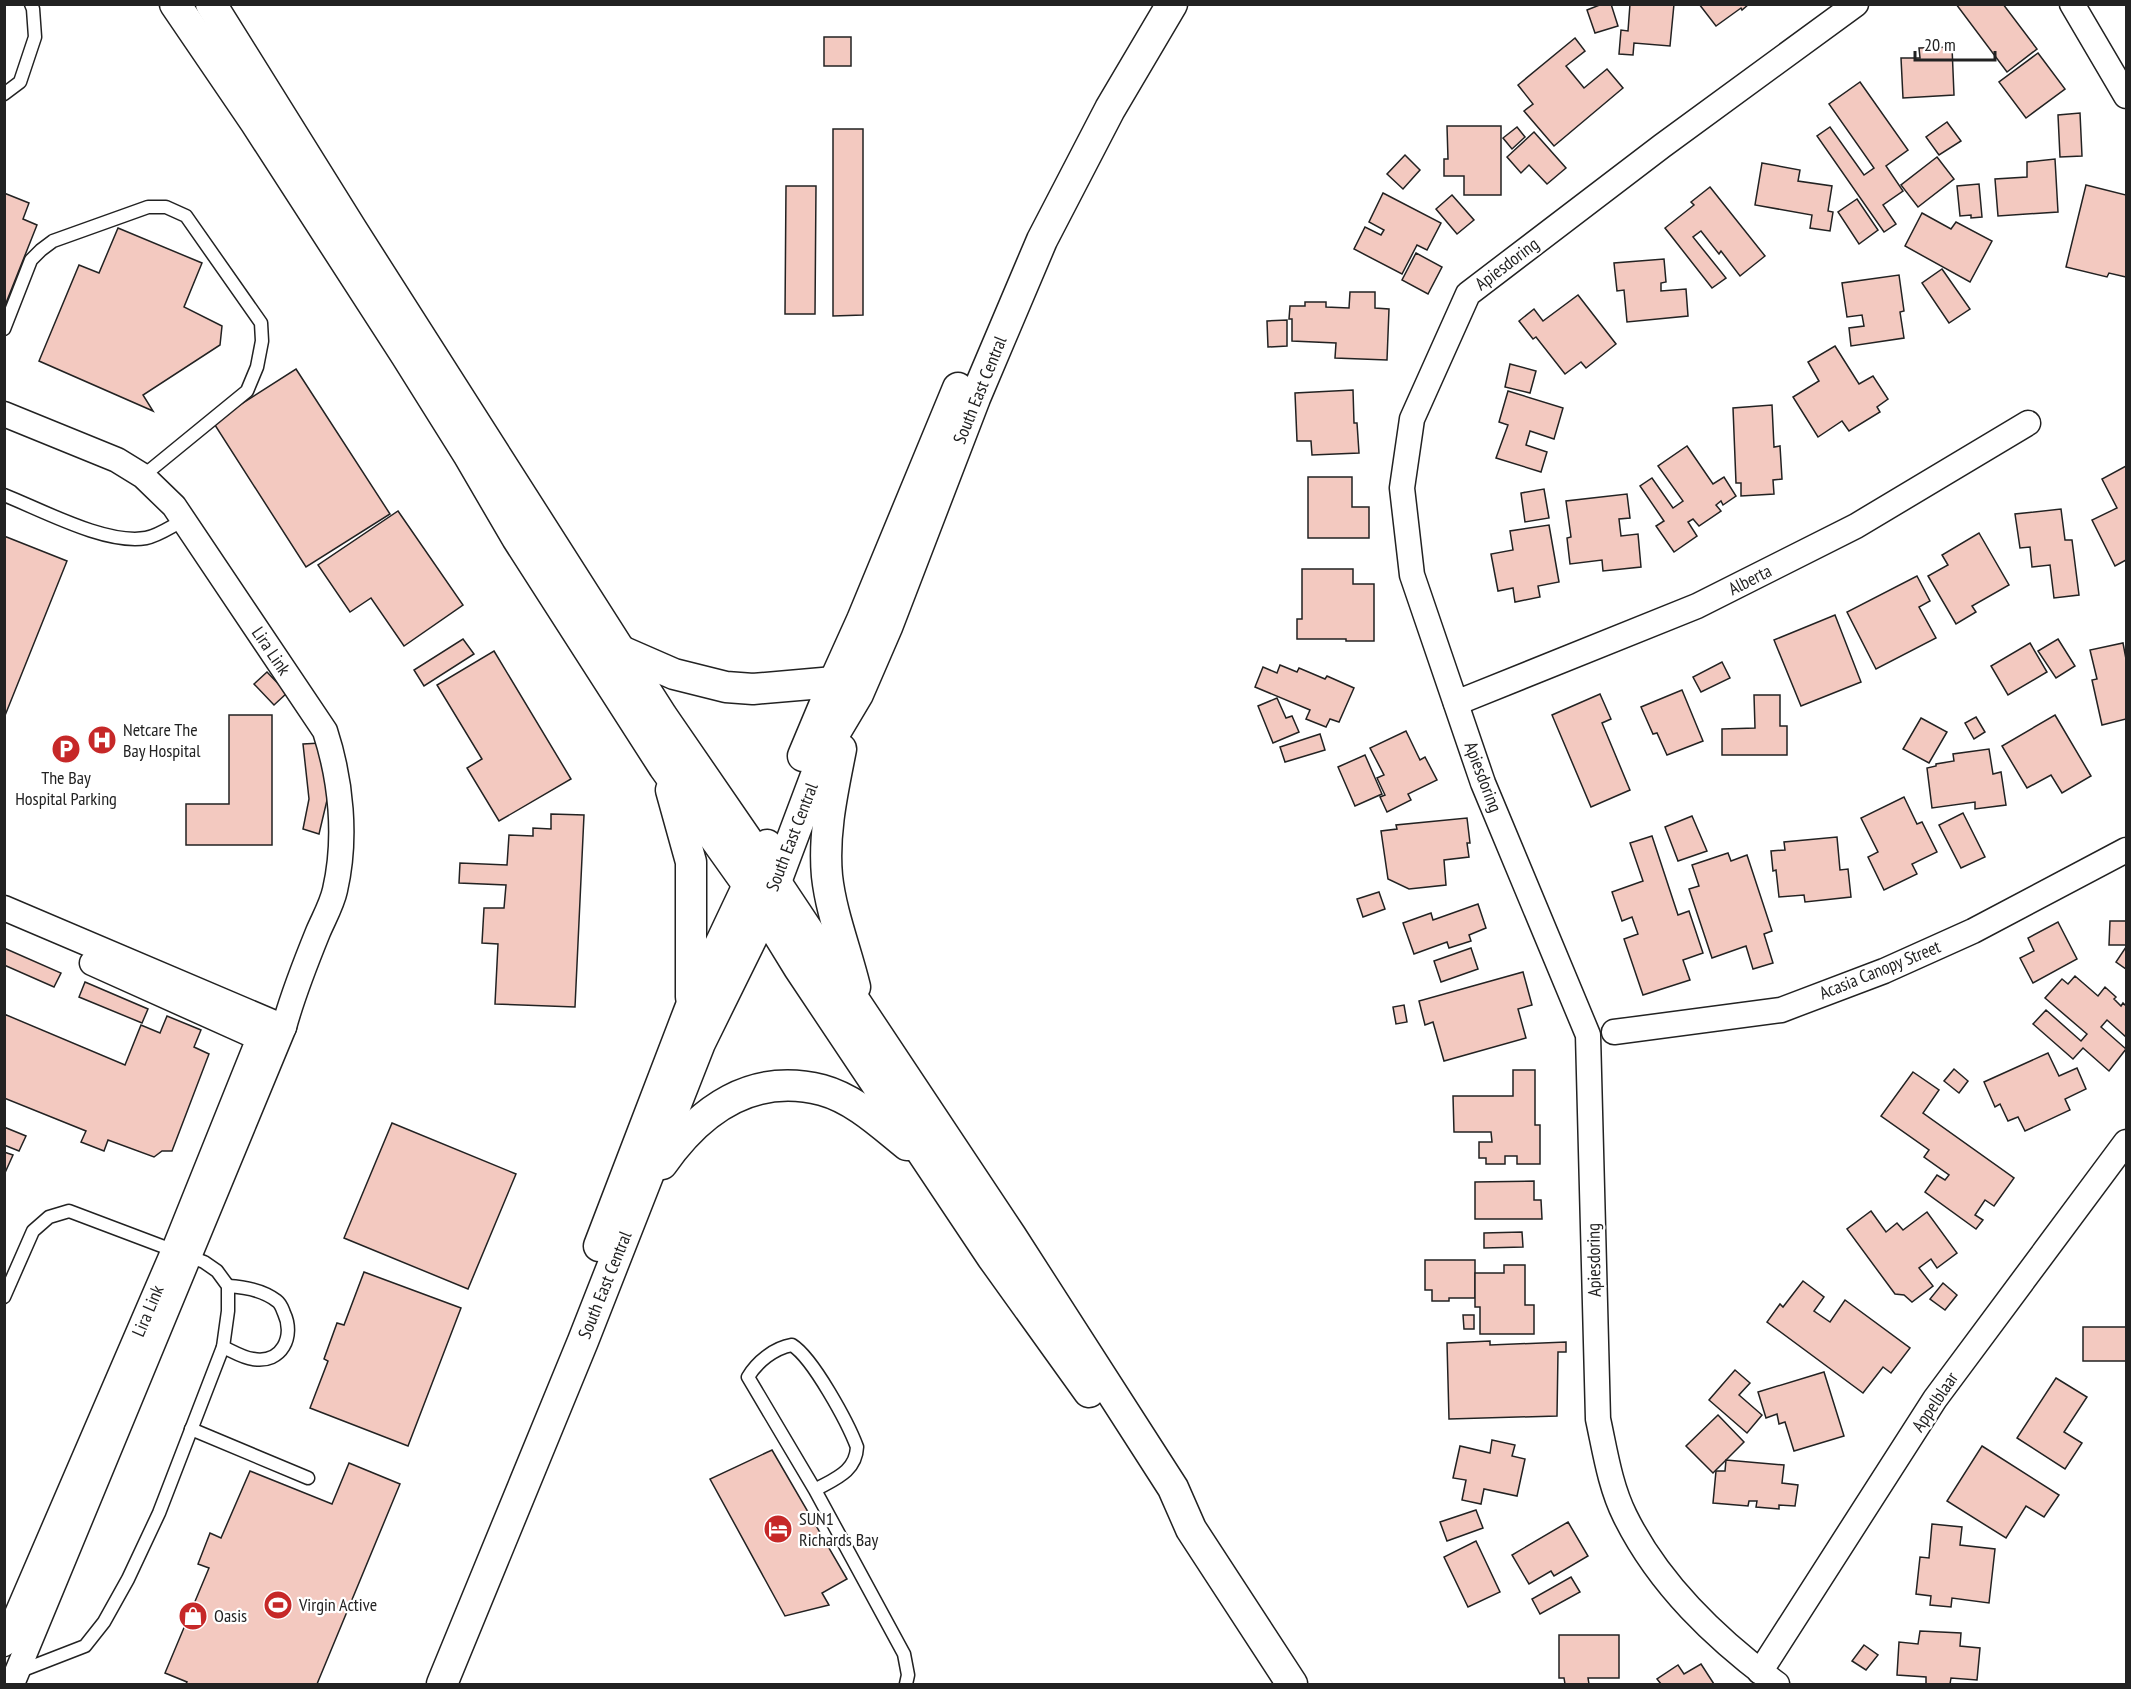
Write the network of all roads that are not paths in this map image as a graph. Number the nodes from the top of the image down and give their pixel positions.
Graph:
1 (30, 4) edge
2 (175, 4) edge
3 (211, 4) edge
4 (1148, 4) edge
5 (1172, 4) edge
6 (1856, 4) edge
7 (2072, 4) edge
8 (4, 94) edge
9 (2127, 96) edge
10 (4, 330) edge
11 (4, 414) edge
12 (2028, 423) dead end
13 (143, 476) junction
14 (4, 495) edge
15 (184, 520) junction
16 (619, 650) junction
17 (846, 688) junction
18 (1456, 703) junction
19 (664, 767) junction
20 (2127, 850) edge
21 (761, 876) junction
22 (4, 908) edge
23 (765, 911) junction
24 (4, 925) edge
25 (691, 1006) junction
26 (860, 1008) junction
27 (272, 1032) junction
28 (1614, 1032) dead end
29 (2127, 1142) edge
30 (930, 1164) junction
31 (638, 1203) junction
32 (181, 1255) junction
33 (228, 1286) junction
34 (4, 1297) edge
35 (223, 1347) junction
36 (191, 1428) junction
37 (308, 1478) dead end
38 (815, 1490) junction
39 (1191, 1528) junction
40 (4, 1644) edge
41 (11, 1677) edge
42 (1768, 1678) edge
43 (420, 1684) edge
44 (442, 1684) edge
45 (906, 1684) edge
46 (1292, 1684) edge

1 - 8 lane
2 - 19 street
3 - 16 street
4 - 17 street, South East Central
5 - 17 street, South East Central
6 - 18 street, Apiesdoring
7 - 9 street
10 - 13 lane
11 - 13 street, Lira Link
12 - 18 street, Alberta
13 - 15 street, Lira Link
14 - 15 lane
15 - 27 street, Lira Link
16 - 17 street
16 - 21 street
17 - 21 street, South East Central
17 - 26 street
18 - 42 street, Apiesdoring
19 - 21 street
19 - 25 street
20 - 28 street, Acasia Canopy Street
21 - 23 street
21 - 25 street, South East Central
21 - 26 street
22 - 27 street
23 - 30 street
23 - 31 street, South East Central
24 - 27 street
25 - 43 street, South East Central
26 - 39 street
27 - 32 street, Lira Link
29 - 42 street, Appelblaar
30 - 31 street
30 - 39 street
31 - 44 street, South East Central
32 - 33 lane
32 - 34 lane
32 - 40 street, Lira Link
32 - 41 street, Lira Link
33 - 35 lane, Lira Link
33 - 35 lane
35 - 36 lane, Lira Link
36 - 37 lane
36 - 41 lane, Lira Link
38 - 38 lane
38 - 45 lane
39 - 46 street

